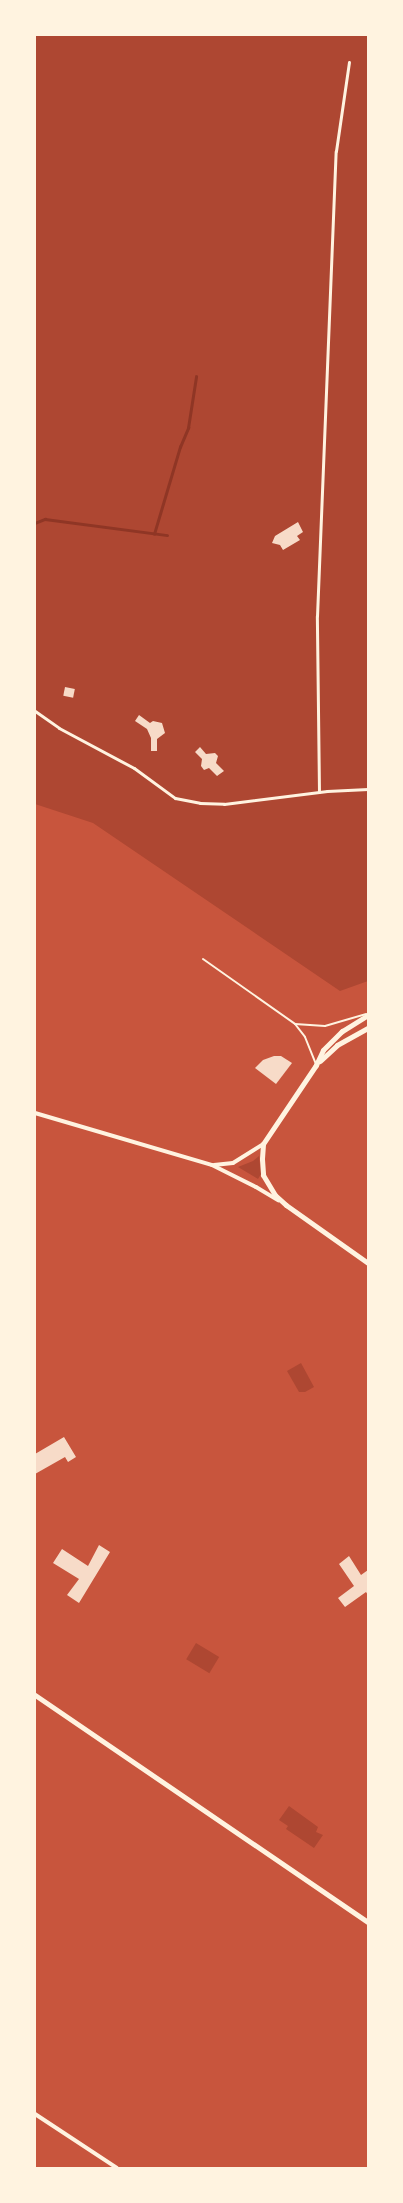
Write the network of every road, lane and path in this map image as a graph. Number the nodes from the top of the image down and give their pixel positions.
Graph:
1 (349, 62) dead end
2 (35, 711) edge
3 (368, 789) edge
4 (319, 792) junction
5 (203, 959) dead end
6 (368, 1014) edge
7 (295, 1024) junction
8 (368, 1028) edge
9 (316, 1065) junction
10 (35, 1113) edge
11 (263, 1144) junction
12 (212, 1165) junction
13 (286, 1205) junction
14 (368, 1262) edge
15 (35, 1695) edge
16 (368, 1922) edge
17 (35, 2114) edge
18 (117, 2168) edge

1 - 4 street
2 - 4 street
3 - 4 street
5 - 7 lane
6 - 7 lane
6 - 9 street
7 - 9 lane
8 - 9 street
9 - 11 street
10 - 12 street
11 - 12 street
11 - 13 street
12 - 13 street
13 - 14 street
15 - 16 street
17 - 18 street

